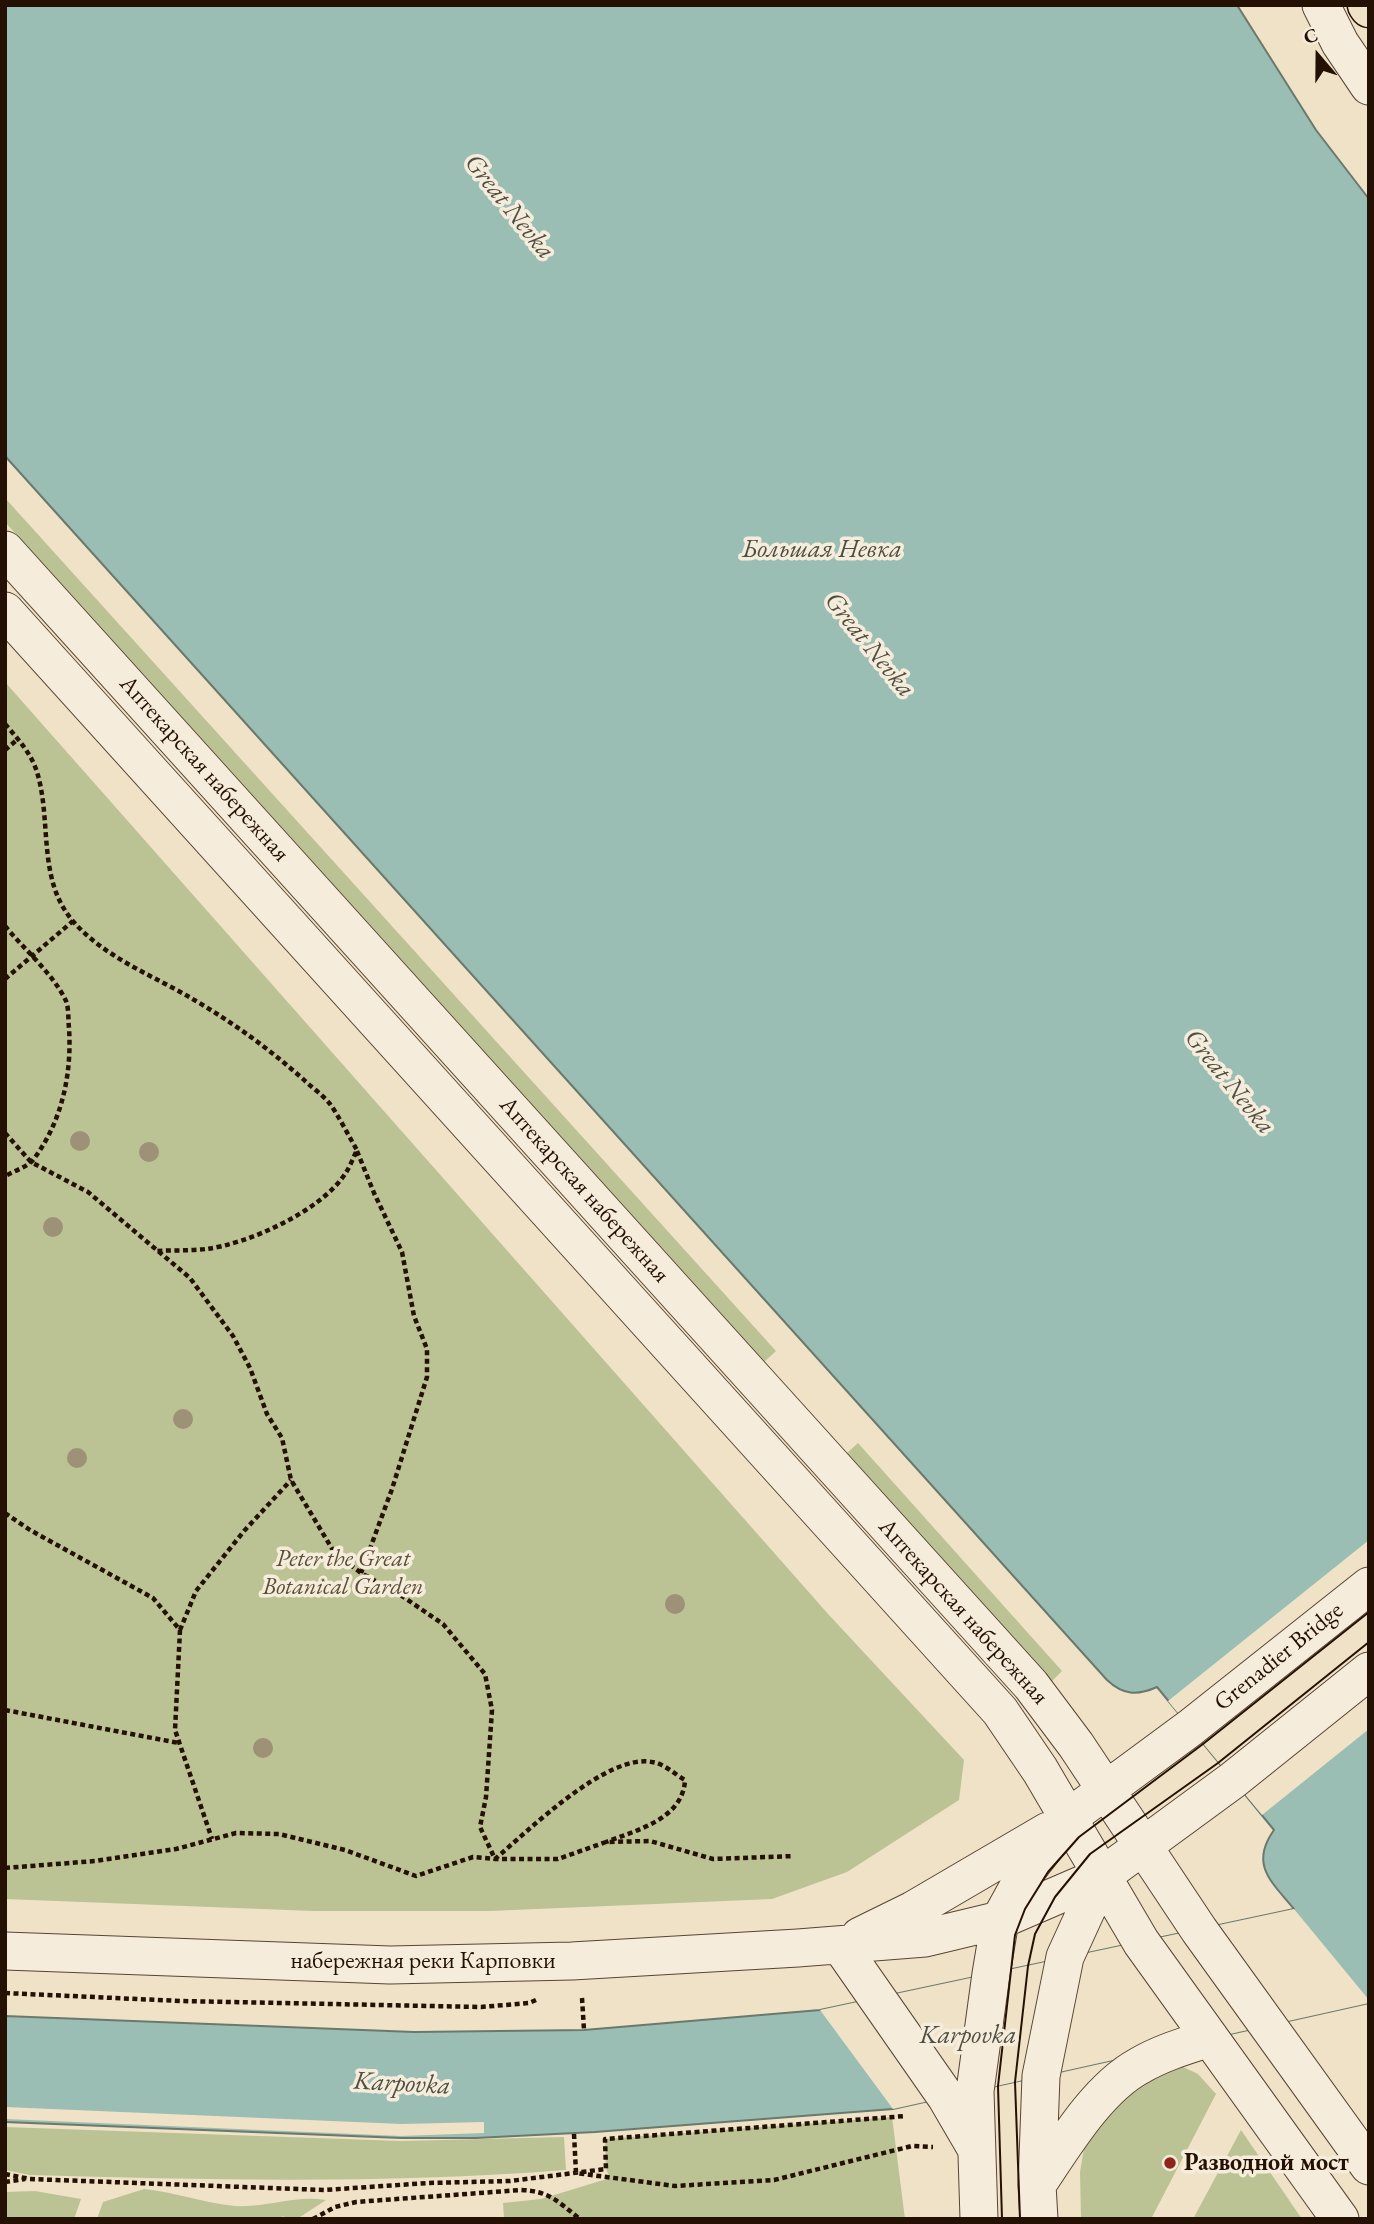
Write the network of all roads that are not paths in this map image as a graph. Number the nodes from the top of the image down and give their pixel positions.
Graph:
1 (1321, 5) edge
2 (1369, 86) edge
3 (5, 550) edge
4 (5, 611) edge
5 (1369, 1586) edge
6 (1369, 1671) edge
7 (1105, 1791) junction
8 (1069, 1818) junction
9 (1142, 1846) junction
10 (1102, 1876) junction
11 (1000, 1920) junction
12 (840, 1945) junction
13 (5, 1951) edge
14 (1210, 2038) junction
15 (960, 2094) junction
16 (1369, 2166) edge
17 (1038, 2202) edge
18 (979, 2219) edge
19 (1340, 2219) edge

1 - 2 street
3 - 7 street, Аптекарская набережная
4 - 8 street, Аптекарская набережная
5 - 7 street, Grenadier Bridge
6 - 9 street, набережная реки Карповки
7 - 8 street, Grenadier Bridge
7 - 9 street, Аптекарская набережная
8 - 10 street, Аптекарская набережная
8 - 11 street
8 - 12 street, набережная реки Карповки
9 - 10 street, набережная реки Карповки
9 - 16 street, Аптекарская набережная
10 - 11 street, набережная реки Карповки
10 - 14 street, Аптекарская набережная
10 - 17 street
11 - 12 street, набережная реки Карповки
11 - 15 street
12 - 13 street, набережная реки Карповки
12 - 15 street
14 - 17 street
14 - 19 street, Аптекарская набережная
15 - 18 street

